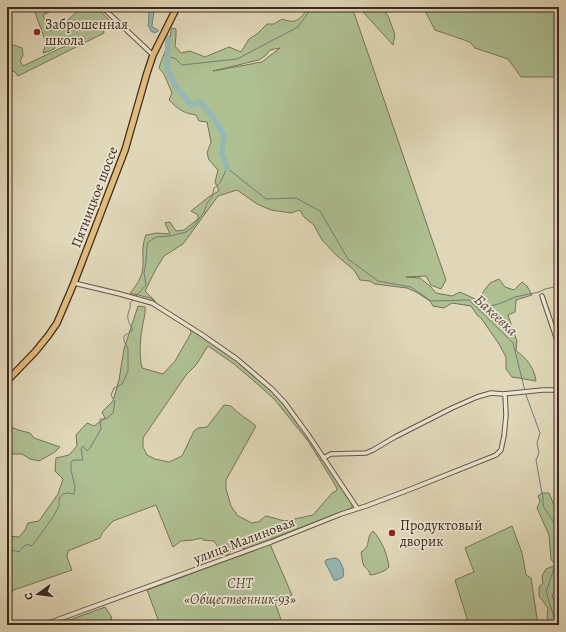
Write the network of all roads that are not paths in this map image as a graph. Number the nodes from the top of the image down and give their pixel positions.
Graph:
1 (102, 7) edge
2 (177, 7) edge
3 (153, 55) junction
4 (74, 283) junction
5 (542, 296) dead end
6 (559, 346) edge
7 (7, 381) edge
8 (559, 392) edge
9 (505, 394) junction
10 (323, 458) junction
11 (357, 508) junction
12 (43, 625) edge

1 - 3 street
2 - 3 main road, Пятницкое шоссе
3 - 4 main road, Пятницкое шоссе
4 - 7 main road, Пятницкое шоссе
4 - 10 street
5 - 6 street
8 - 9 street
9 - 10 street
9 - 11 street, улица Малиновая
10 - 11 street
11 - 12 street, улица Малиновая

